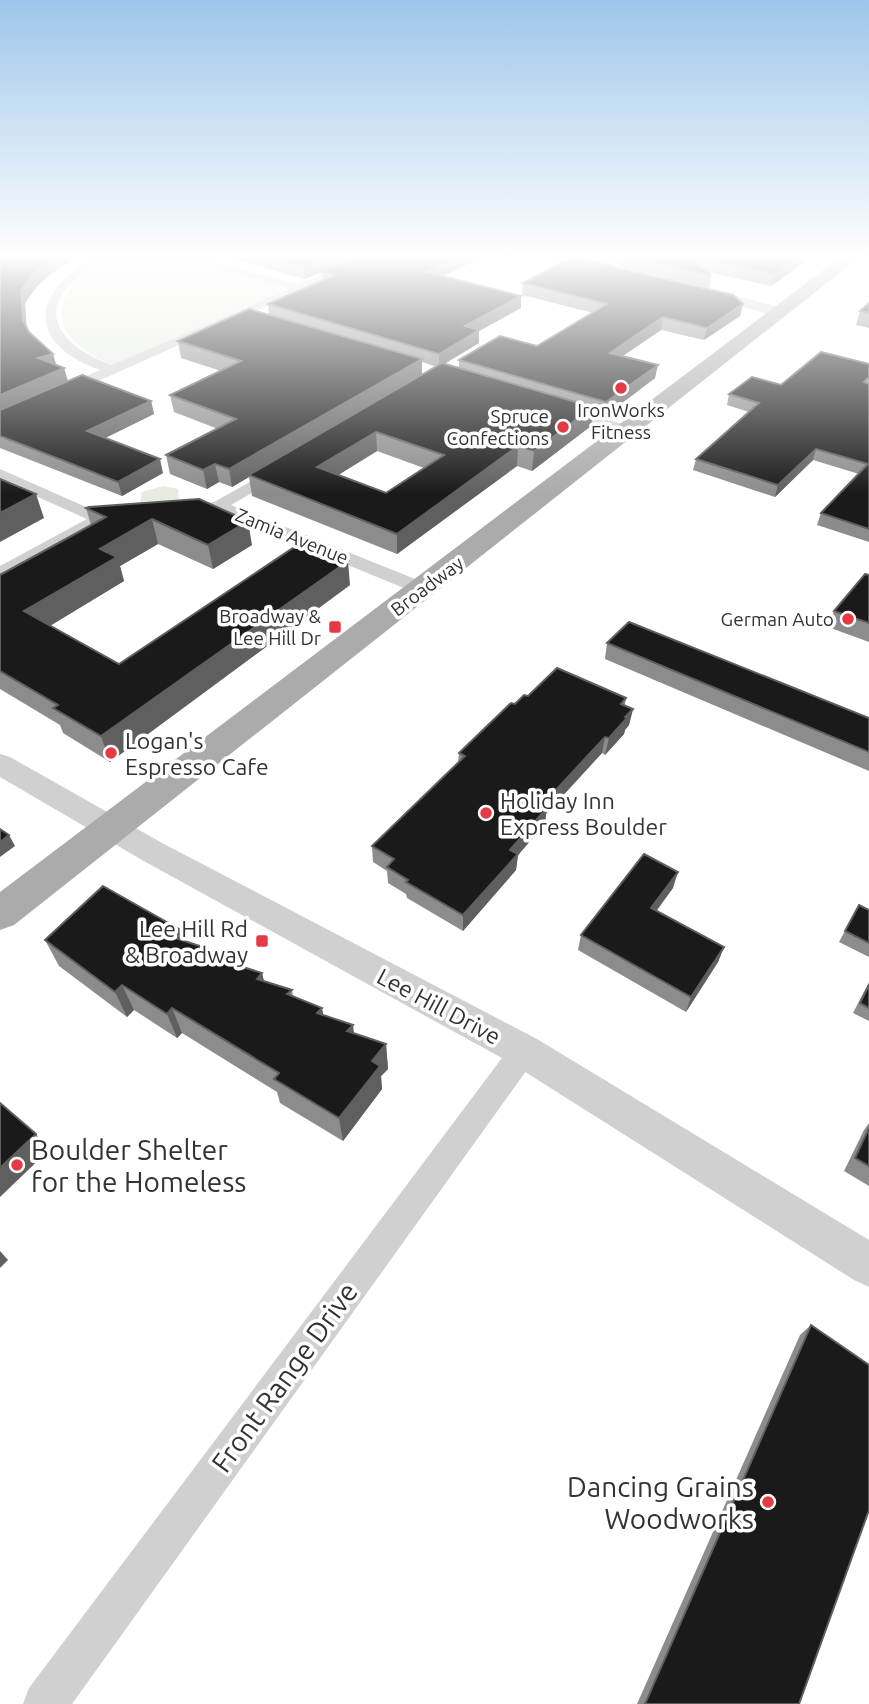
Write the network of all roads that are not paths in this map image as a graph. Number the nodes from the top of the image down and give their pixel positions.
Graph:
1 (57, 336) edge
2 (192, 336) edge
3 (750, 336) edge
4 (113, 370) junction
5 (46, 399) edge
6 (547, 406) edge
7 (628, 430) junction
8 (295, 461) edge
9 (0, 474) edge
10 (218, 506) junction
11 (166, 512) edge
12 (140, 514) edge
13 (100, 519) junction
14 (0, 573) edge
15 (423, 589) junction
16 (0, 764) edge
17 (111, 829) junction
18 (0, 914) edge
19 (524, 1051) junction
20 (869, 1265) edge
21 (45, 1704) edge

1 - 4 street
2 - 4 street
3 - 7 main road, Broadway
4 - 5 street
6 - 7 street
7 - 15 main road, Broadway
8 - 10 street
9 - 13 street
10 - 11 street, Zamia Avenue
10 - 15 street, Zamia Avenue
12 - 13 street
13 - 14 street
15 - 17 main road, Broadway
16 - 17 street, Lee Hill Drive
17 - 18 main road, Broadway
17 - 19 street, Lee Hill Drive
19 - 20 street, Lee Hill Drive
19 - 21 street, Front Range Drive

